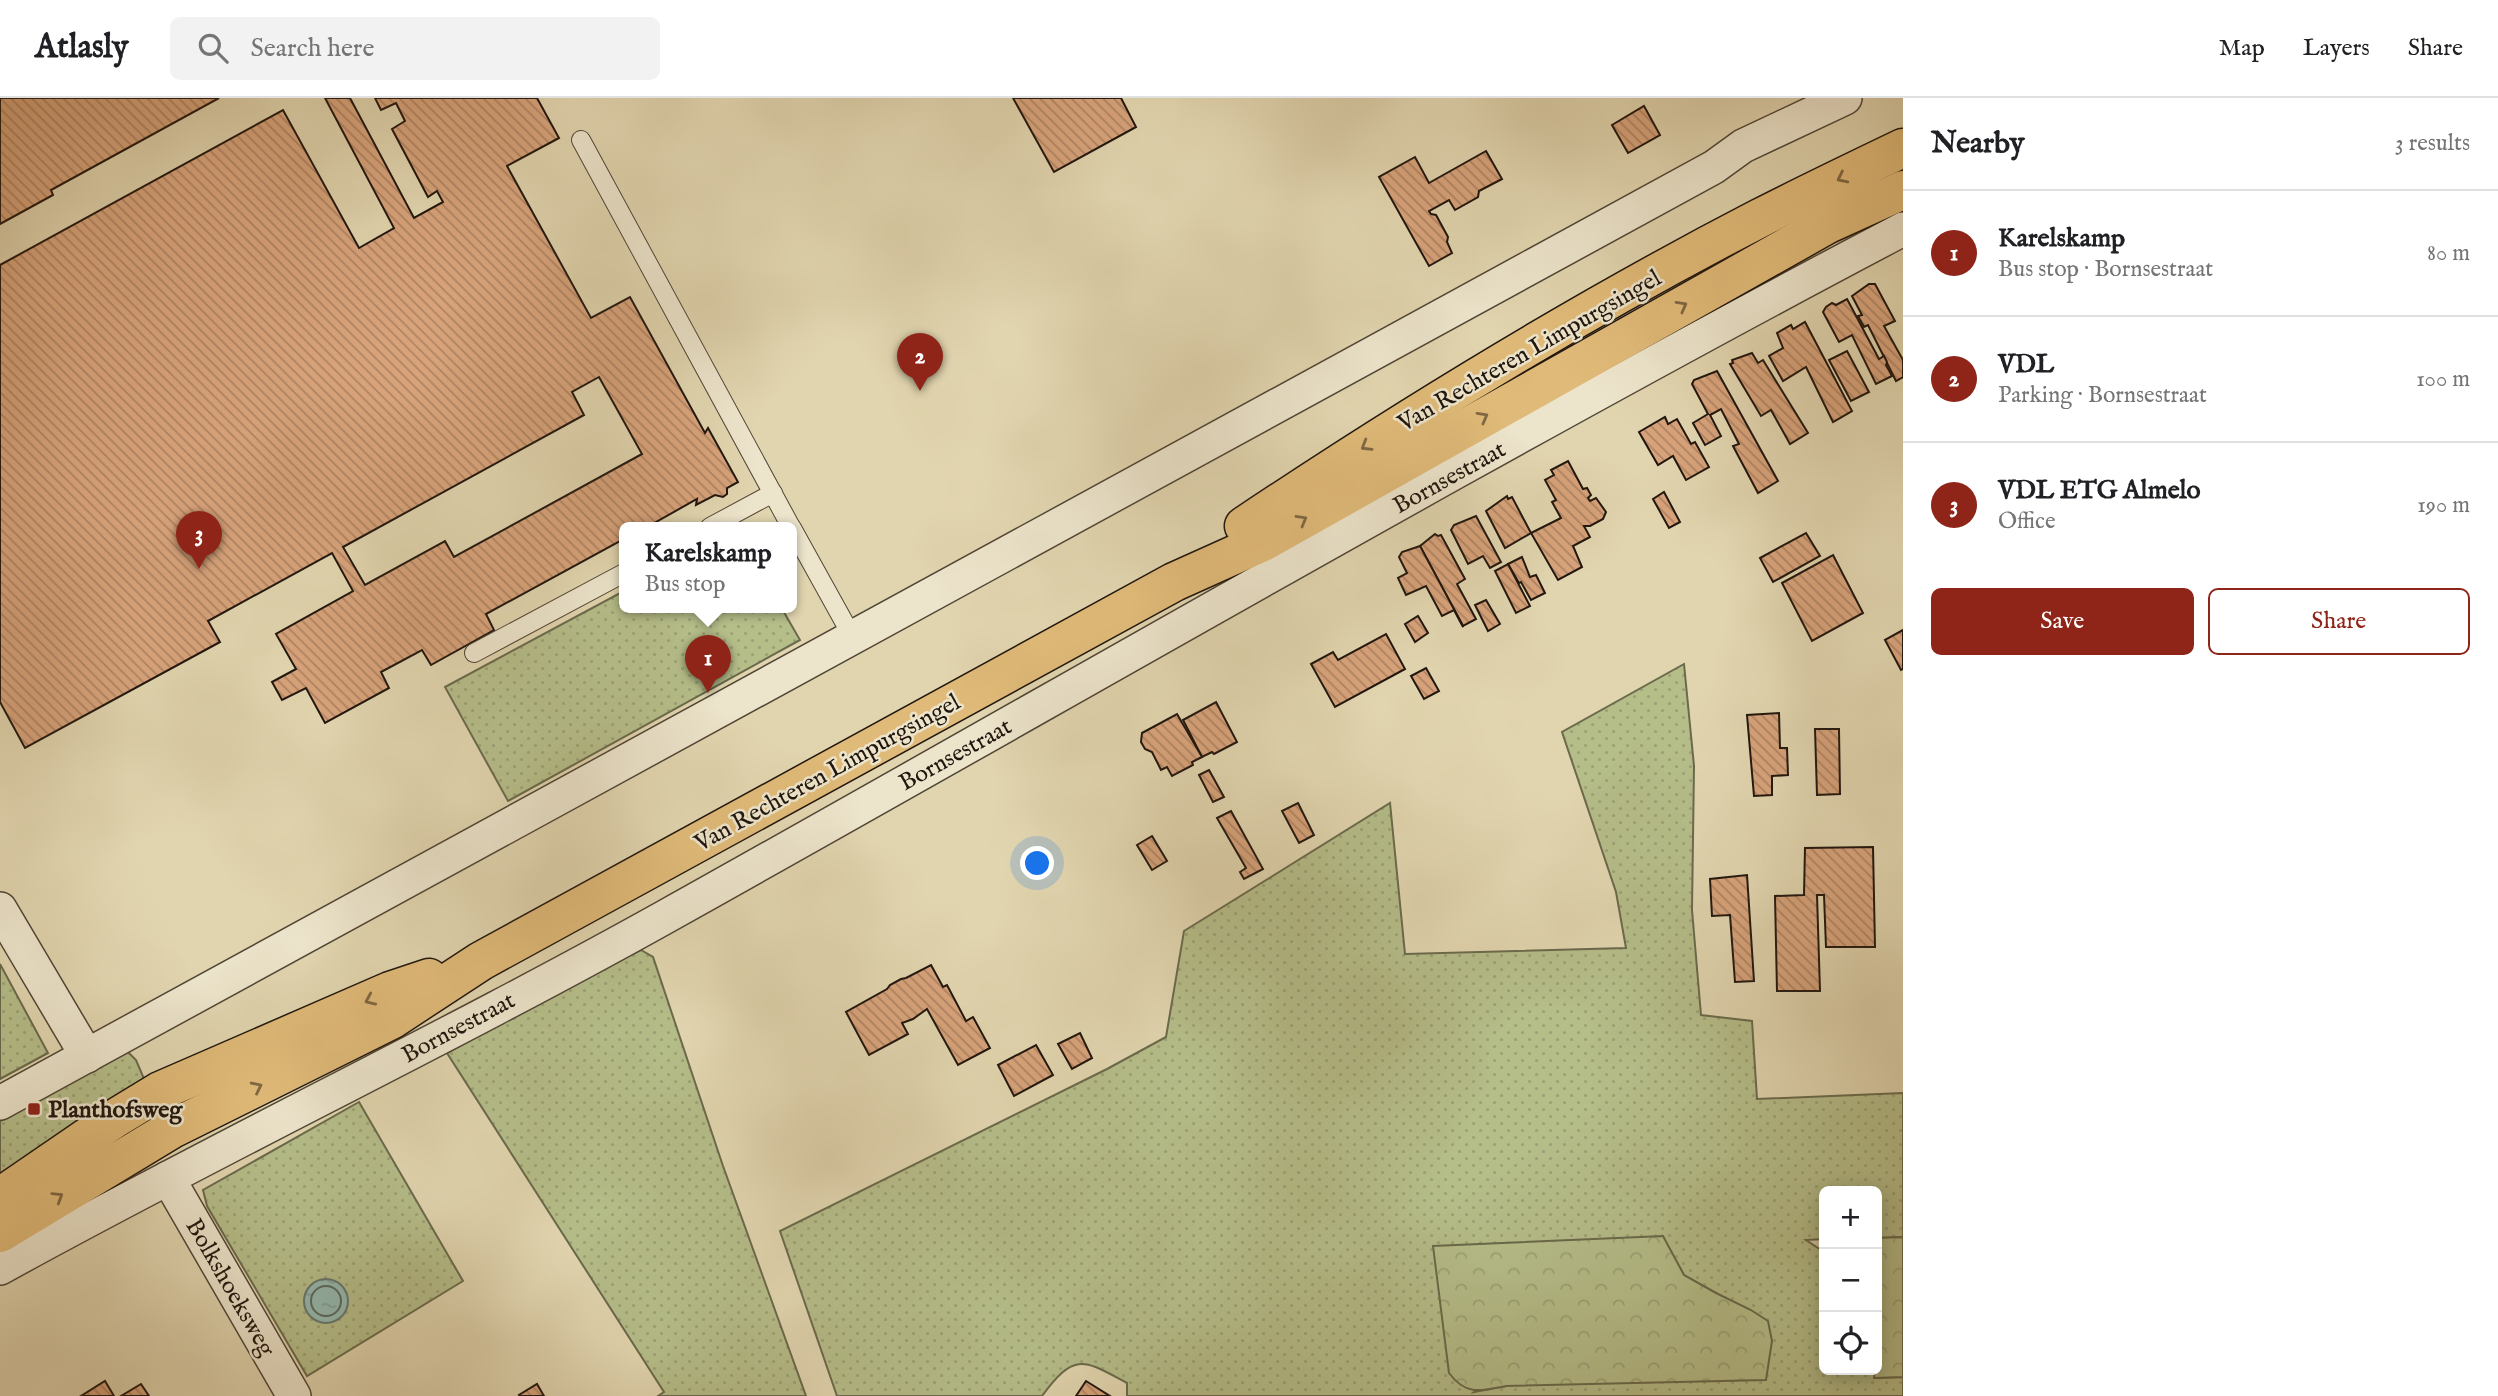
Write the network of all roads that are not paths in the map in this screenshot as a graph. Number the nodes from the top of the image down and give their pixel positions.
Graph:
1 (1845, 98) edge
2 (581, 141) dead end
3 (1903, 148) edge
4 (1903, 190) edge
5 (1903, 229) edge
6 (773, 493) junction
7 (719, 522) edge
8 (789, 522) edge
9 (797, 537) edge
10 (619, 576) edge
11 (1174, 582) junction
12 (853, 638) junction
13 (474, 653) dead end
14 (0, 909) edge
15 (481, 961) junction
16 (87, 1056) junction
17 (0, 1103) edge
18 (168, 1178) junction
19 (0, 1197) edge
20 (0, 1233) edge
21 (0, 1268) edge
22 (294, 1396) edge

1 - 12 street
2 - 6 lane
3 -> 11 main road, Van Rechteren Limpurgsingel
11 -> 4 main road, Van Rechteren Limpurgsingel
5 - 18 street, Bornsestraat
6 - 7 lane
6 - 8 lane
9 - 12 lane
10 - 13 lane
11 - 15 main road, Van Rechteren Limpurgsingel
12 - 16 street
14 - 16 street
15 -> 19 main road, Van Rechteren Limpurgsingel
20 -> 15 main road, Van Rechteren Limpurgsingel
16 - 17 street
18 - 21 street, Bornsestraat
18 - 22 street, Bolkshoeksweg

